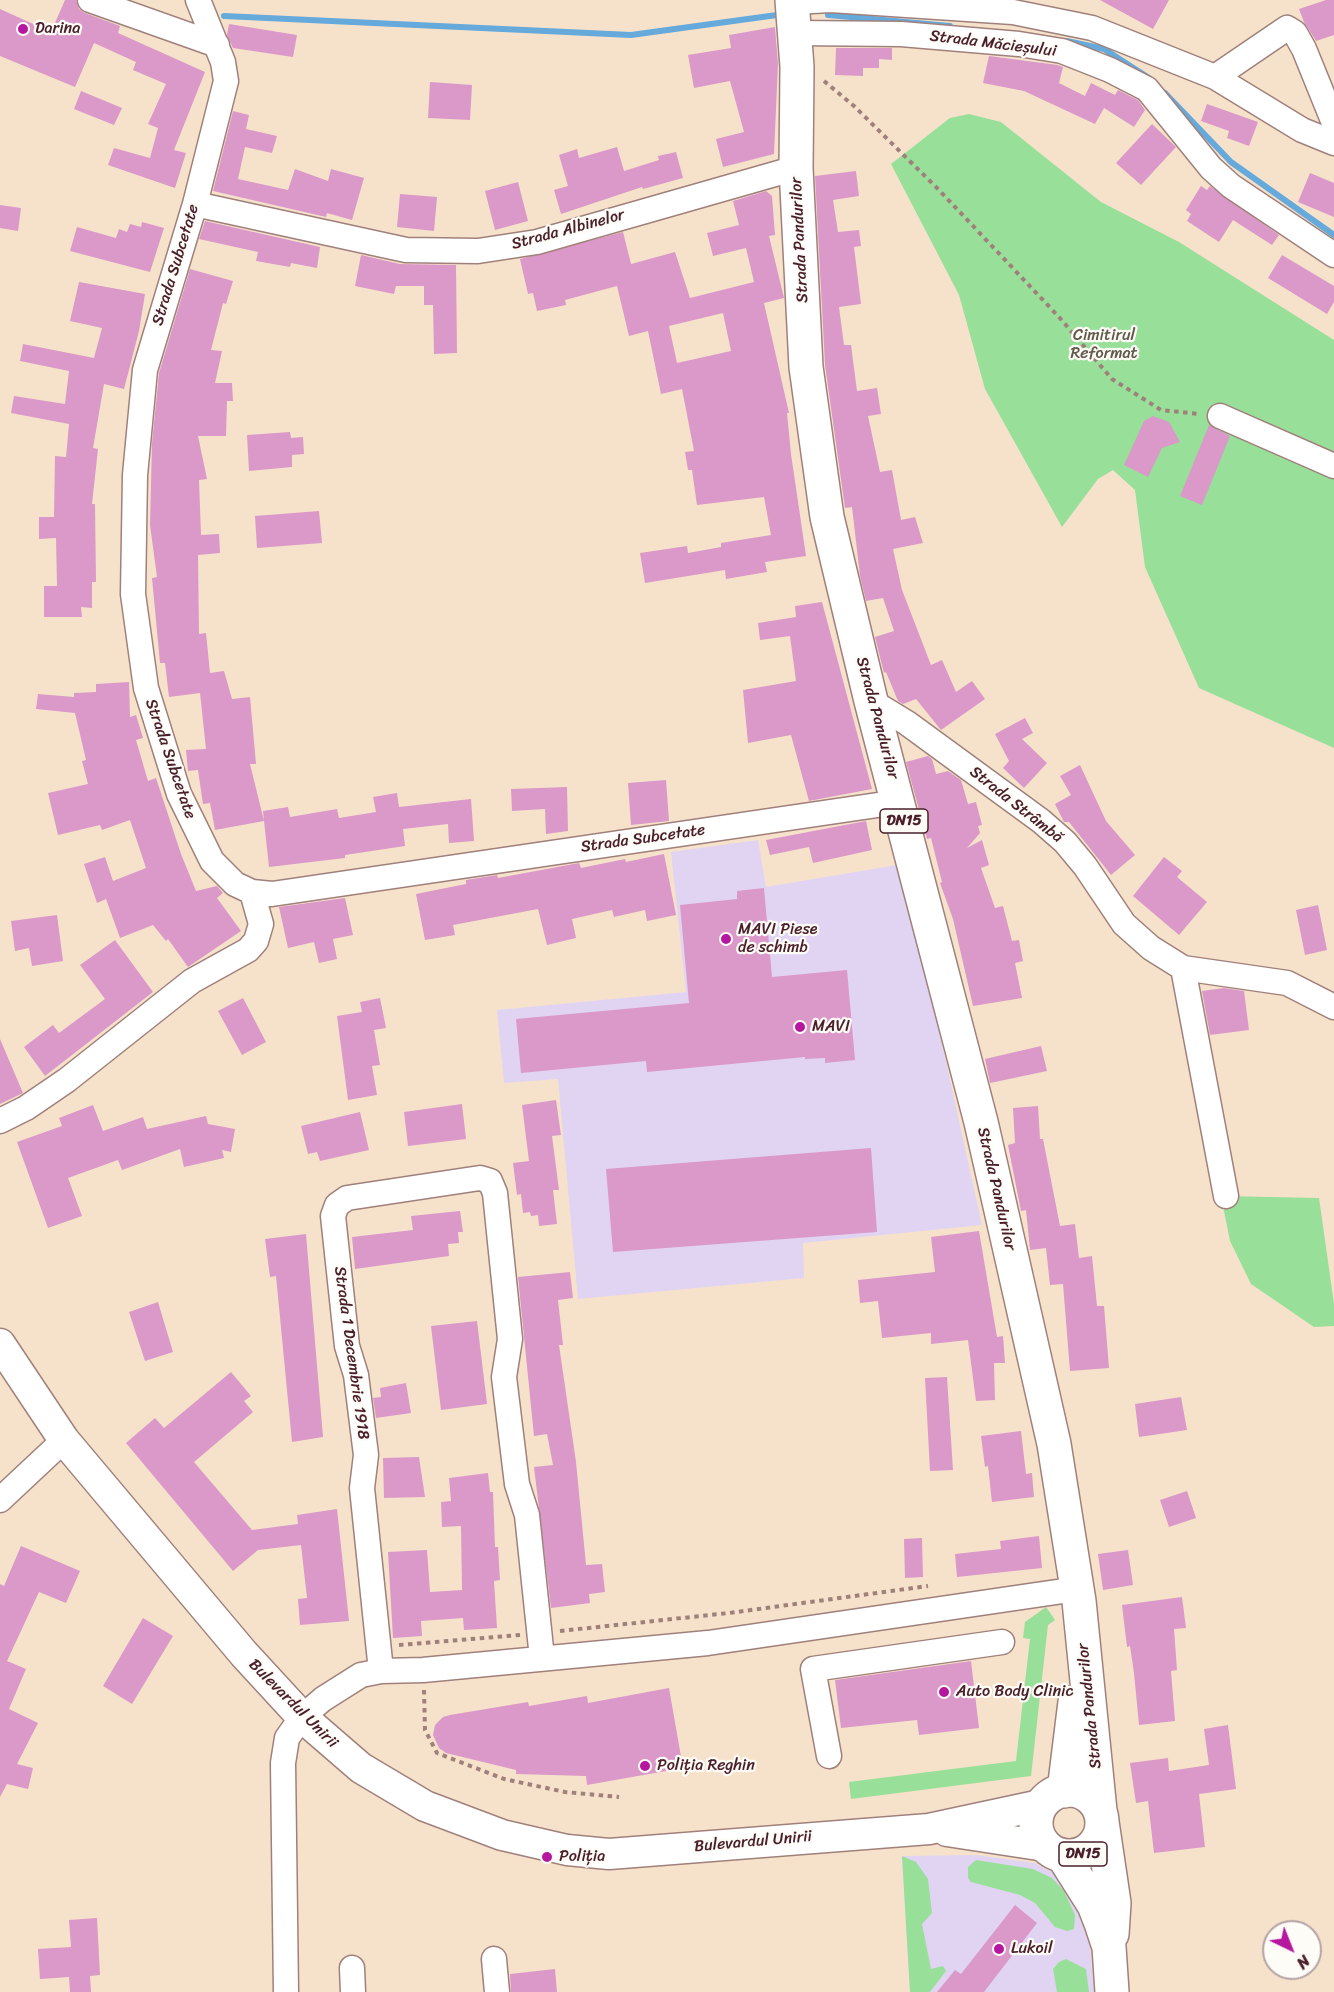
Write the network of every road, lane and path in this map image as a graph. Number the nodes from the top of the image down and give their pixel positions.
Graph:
1 (90, 0) edge
2 (198, 0) edge
3 (124, 6) edge
4 (793, 12) edge
5 (217, 45) junction
6 (1215, 77) junction
7 (822, 80) dead end
8 (1334, 123) edge
9 (1334, 143) edge
10 (796, 168) junction
11 (195, 204) junction
12 (1334, 255) edge
13 (1220, 416) joint
14 (1334, 466) edge
15 (871, 701) junction
16 (898, 802) junction
17 (252, 892) junction
18 (1183, 968) junction
19 (1334, 1007) edge
20 (0, 1121) edge
21 (1226, 1196) dead end
22 (0, 1344) edge
23 (64, 1440) junction
24 (0, 1500) edge
25 (936, 1585) dead end
26 (1078, 1595) junction
27 (539, 1633) junction
28 (1002, 1642) dead end
29 (378, 1647) junction
30 (542, 1658) junction
31 (423, 1670) junction
32 (381, 1671) junction
33 (302, 1717) junction
34 (829, 1756) dead end
35 (619, 1797) dead end
36 (1053, 1798) junction
37 (1101, 1816) junction
38 (929, 1828) junction
39 (1054, 1851) junction
40 (1109, 1947) junction
41 (494, 1959) dead end
42 (286, 1992) edge
43 (497, 1992) edge
44 (1112, 1992) edge

1 - 3 street
2 - 5 street, Strada Subcetate
3 - 5 street
4 - 6 street, Strada Măcieșului
4 - 10 highway, Strada Pandurilor / DN15
4 - 12 street, Strada Măcieșului
5 - 11 street, Strada Subcetate
6 - 8 street
6 - 9 street, Strada Măcieșului
7 - 13 path
10 - 11 street, Strada Albinelor
10 - 15 highway, Strada Pandurilor / DN15
11 - 17 street, Strada Subcetate
13 - 14 street
15 - 16 highway, Strada Pandurilor / DN15
15 - 18 street, Strada Strâmbă
16 - 17 street, Strada Subcetate
16 - 26 highway, Strada Pandurilor / DN15
17 - 20 street
18 - 19 street, Strada Strâmbă
18 - 21 street
22 - 23 main road, Bulevardul Unirii
23 - 24 street
23 - 33 main road, Bulevardul Unirii
25 - 27 path
26 - 30 street
26 - 36 highway, Strada Pandurilor / DN15
26 - 37 highway, Strada Pandurilor / DN15
27 - 29 path
27 - 29 street, Strada 1 Decembrie 1918
27 - 30 street, Strada 1 Decembrie 1918
28 - 34 street
29 - 32 street, Strada 1 Decembrie 1918
30 - 31 street
31 - 32 street
31 - 35 path
32 - 33 street
33 - 38 main road, Bulevardul Unirii
33 - 42 street
36 - 37 highway
36 - 38 main road, Bulevardul Unirii
36 - 39 highway, DN15
37 - 39 highway, DN15
37 - 40 highway, Strada Pandurilor / DN15
38 - 39 main road, Bulevardul Unirii
39 - 40 highway, Strada Pandurilor / DN15
40 - 44 highway, Strada Pandurilor / DN15
41 - 43 street

